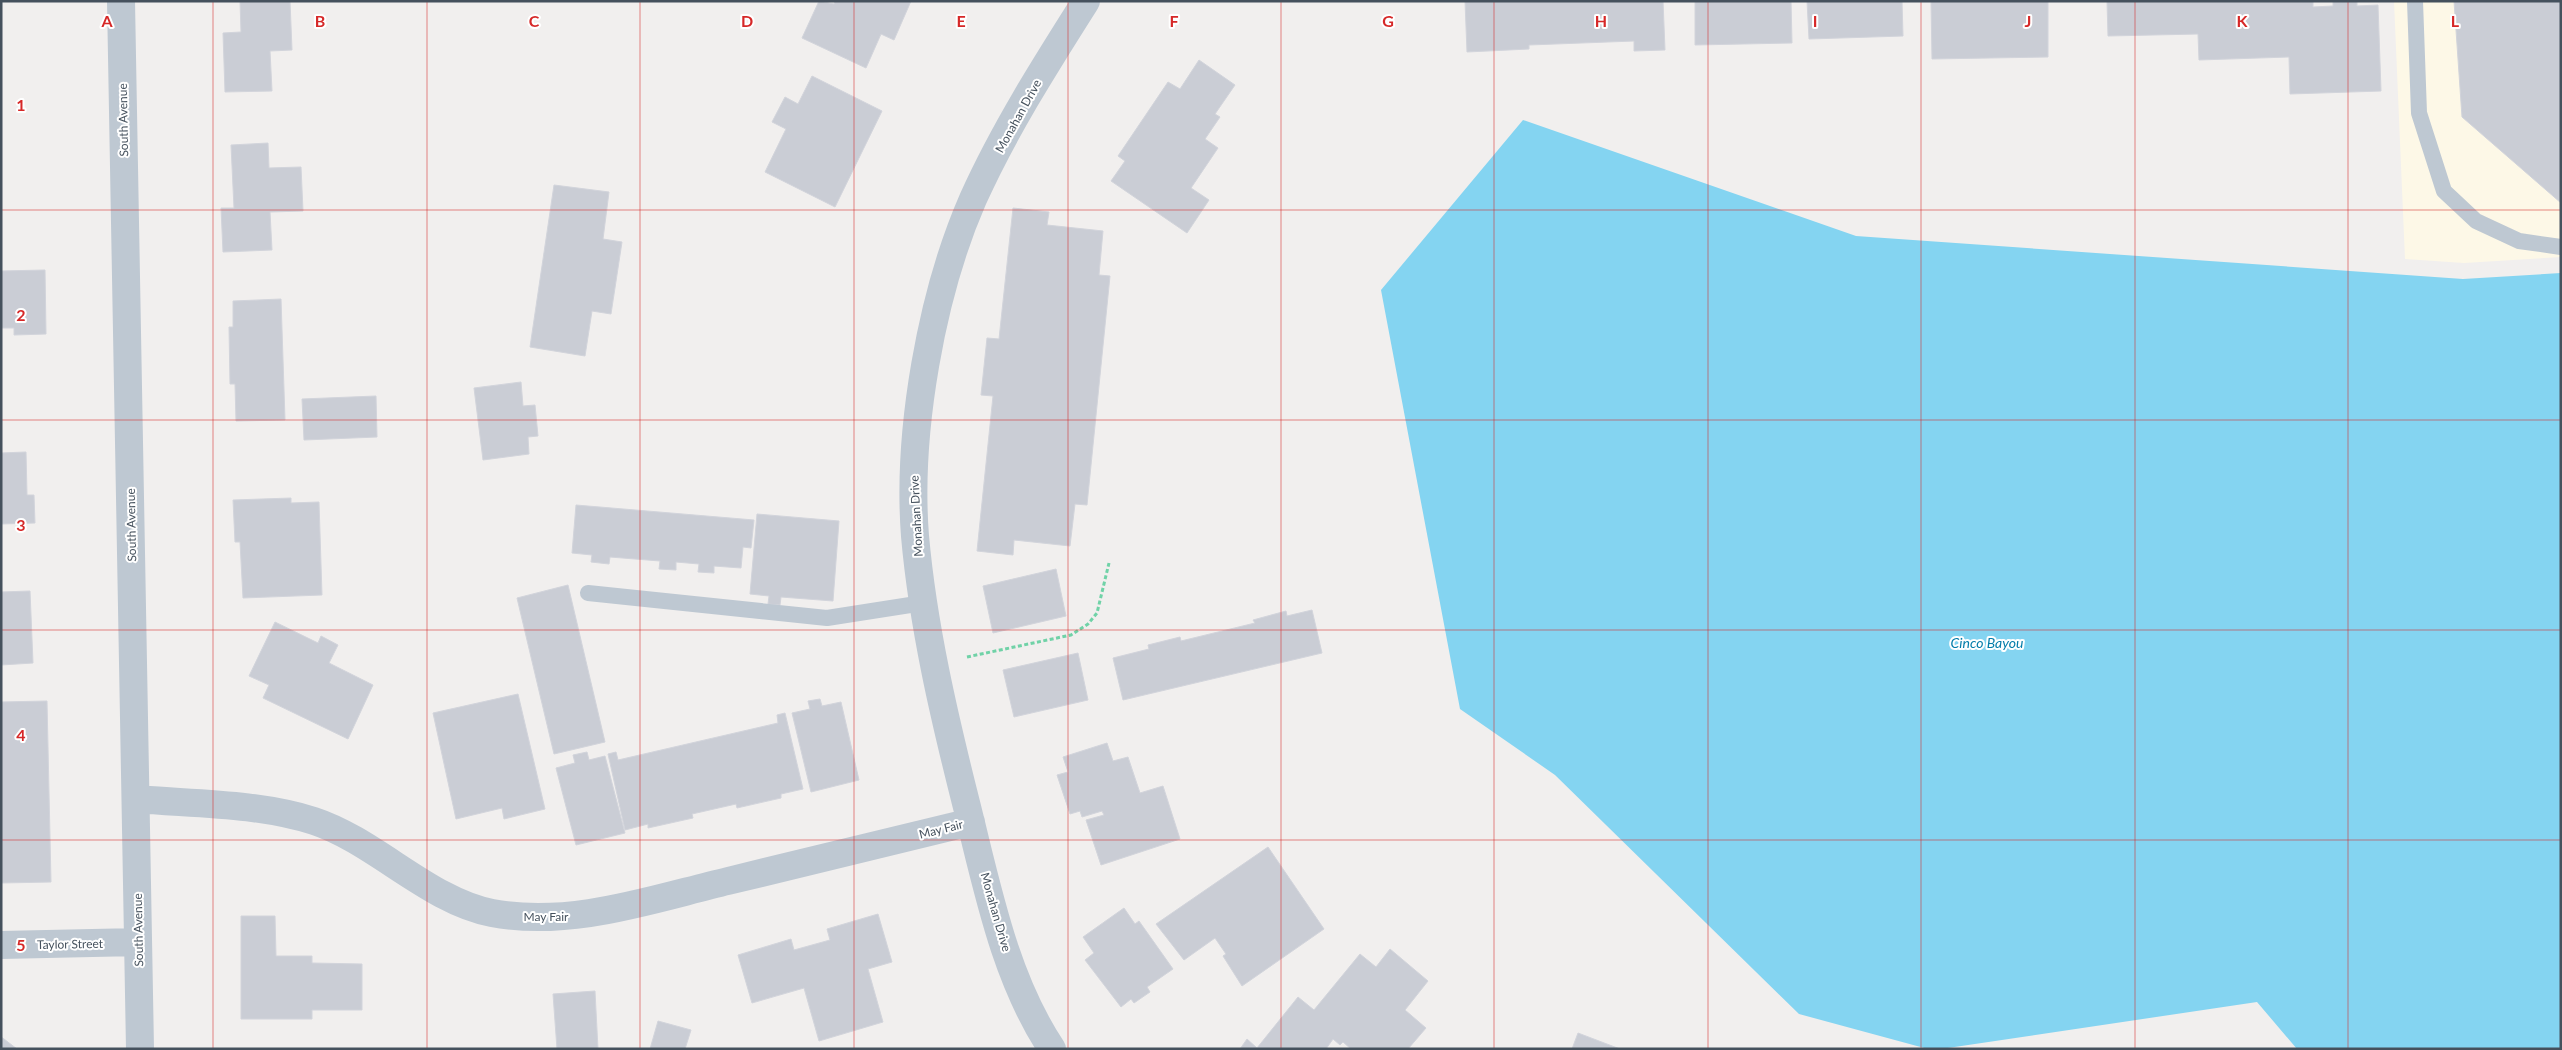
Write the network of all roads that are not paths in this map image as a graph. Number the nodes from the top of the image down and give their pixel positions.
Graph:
1 (121, 1) edge
2 (1086, 1) edge
3 (2415, 1) edge
4 (2561, 247) edge
5 (588, 593) dead end
6 (923, 604) junction
7 (136, 799) junction
8 (971, 822) junction
9 (138, 942) junction
10 (1, 945) edge
11 (140, 1049) edge
12 (1052, 1049) edge

1 - 7 street, South Avenue
2 - 6 street, Monahan Drive
3 - 4 lane
5 - 6 lane
6 - 8 street, Monahan Drive
7 - 8 street, May Fair
7 - 9 street, South Avenue
8 - 12 street, Monahan Drive
9 - 10 street, Taylor Street
9 - 11 street, South Avenue

